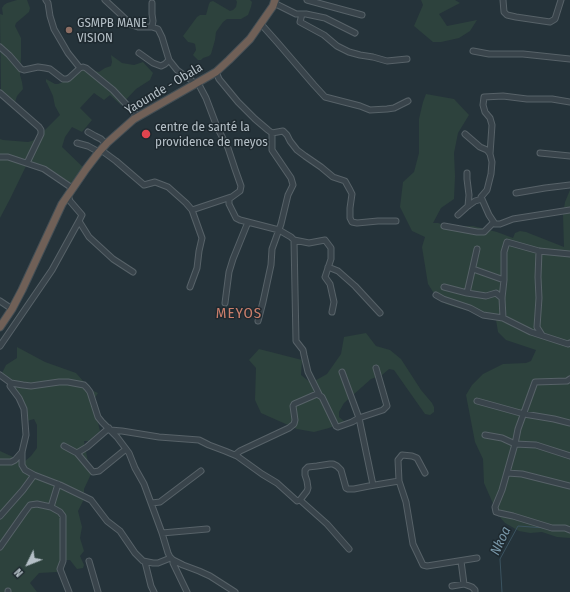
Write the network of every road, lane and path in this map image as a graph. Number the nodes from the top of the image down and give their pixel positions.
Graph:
1 (46, 0) edge
2 (105, 0) edge
3 (307, 0) edge
4 (503, 0) edge
5 (561, 0) edge
6 (275, 2) edge
7 (152, 3) dead end
8 (302, 14) junction
9 (362, 15) dead end
10 (261, 24) junction
11 (152, 27) junction
12 (355, 33) dead end
13 (1, 51) edge
14 (472, 51) dead end
15 (139, 53) dead end
16 (407, 59) dead end
17 (570, 59) edge
18 (169, 60) junction
19 (80, 68) junction
20 (216, 72) junction
21 (196, 84) junction
22 (0, 93) edge
23 (408, 101) dead end
24 (570, 102) edge
25 (138, 117) junction
26 (88, 132) dead end
27 (272, 133) junction
28 (465, 134) dead end
29 (77, 143) dead end
30 (106, 144) junction
31 (100, 151) junction
32 (540, 153) dead end
33 (490, 154) junction
34 (570, 156) edge
35 (0, 157) edge
36 (27, 163) junction
37 (467, 173) dead end
38 (570, 185) edge
39 (72, 188) junction
40 (516, 193) dead end
41 (68, 195) junction
42 (232, 196) junction
43 (482, 199) junction
44 (468, 206) junction
45 (192, 210) junction
46 (570, 210) edge
47 (458, 215) dead end
48 (79, 221) junction
49 (396, 221) dead end
50 (248, 222) junction
51 (493, 223) junction
52 (444, 226) dead end
53 (279, 230) junction
54 (294, 240) junction
55 (477, 249) dead end
56 (539, 250) junction
57 (570, 254) edge
58 (328, 267) junction
59 (473, 269) junction
60 (133, 272) dead end
61 (504, 280) junction
62 (190, 287) dead end
63 (444, 287) dead end
64 (467, 293) junction
65 (436, 295) dead end
66 (502, 298) junction
67 (0, 301) edge
68 (225, 303) dead end
69 (12, 308) junction
70 (332, 312) dead end
71 (380, 314) dead end
72 (503, 318) junction
73 (258, 321) dead end
74 (0, 327) edge
75 (542, 335) junction
76 (570, 343) edge
77 (0, 346) edge
78 (376, 368) dead end
79 (342, 372) dead end
80 (0, 375) edge
81 (570, 379) edge
82 (11, 383) junction
83 (319, 394) junction
84 (477, 401) dead end
85 (524, 414) junction
86 (359, 418) junction
87 (570, 423) edge
88 (110, 429) junction
89 (485, 434) dead end
90 (515, 444) junction
91 (64, 446) dead end
92 (126, 449) junction
93 (22, 452) junction
94 (77, 453) junction
95 (235, 455) junction
96 (570, 456) edge
97 (0, 462) edge
98 (201, 471) dead end
99 (425, 473) dead end
100 (507, 473) junction
101 (34, 475) junction
102 (399, 481) junction
103 (58, 484) junction
104 (373, 485) junction
105 (570, 486) edge
106 (300, 500) junction
107 (152, 503) junction
108 (51, 507) junction
109 (0, 516) edge
110 (207, 529) dead end
111 (570, 530) edge
112 (162, 533) junction
113 (0, 547) edge
114 (349, 550) dead end
115 (477, 558) dead end
116 (172, 559) junction
117 (89, 561) dead end
118 (461, 561) junction
119 (145, 562) junction
120 (464, 584) junction
121 (452, 586) dead end
122 (69, 592) edge
123 (98, 592) edge
124 (154, 592) edge
125 (188, 592) edge
126 (235, 592) edge
127 (475, 592) edge

1 - 19 street
2 - 11 street
3 - 9 street
4 - 5 street
6 - 8 street
6 - 10 highway, Yaounde - Obala
7 - 11 street
8 - 12 street
8 - 16 street
10 - 20 highway, Yaounde - Obala
10 - 23 street
11 - 18 street
13 - 19 street
14 - 17 street
15 - 18 street
18 - 21 street
19 - 25 street
20 - 21 highway, Yaounde - Obala
20 - 27 street
21 - 25 highway, Yaounde - Obala
21 - 42 street
22 - 36 street
24 - 33 street
25 - 30 highway, Yaounde - Obala
26 - 30 street
27 - 49 street
27 - 53 street
28 - 33 street
29 - 31 street
30 - 31 highway, Yaounde - Obala
31 - 39 highway, Yaounde - Obala
31 - 45 street
32 - 34 street
33 - 43 street
35 - 36 street
36 - 39 street
37 - 44 street
38 - 40 street
39 - 41 highway, Yaounde - Obala
41 - 48 street
41 - 69 highway, Yaounde - Obala
42 - 45 street
42 - 50 street
43 - 44 street
43 - 51 street
44 - 47 street
45 - 62 street
46 - 51 street
48 - 60 street
48 - 77 street
50 - 53 street
50 - 68 street
51 - 52 street
53 - 54 street
53 - 73 street
54 - 58 street
54 - 83 street
55 - 59 street
56 - 57 street
56 - 61 street
56 - 75 street
58 - 70 street
58 - 71 street
59 - 61 street
59 - 64 street
61 - 66 street
63 - 64 street
64 - 66 street
65 - 72 street
66 - 72 street
67 - 69 street
69 - 74 highway, Yaounde - Obala
72 - 75 street
75 - 76 street
78 - 86 street
79 - 86 street
80 - 82 street
81 - 85 street
82 - 88 street
82 - 93 street
83 - 86 street
83 - 95 street
84 - 85 street
85 - 87 street
85 - 90 street
86 - 104 street
88 - 92 street
88 - 94 street
88 - 95 street
89 - 90 street
90 - 96 street
90 - 100 street
91 - 94 street
92 - 94 street
92 - 107 street
93 - 97 street
93 - 101 street
95 - 106 street
98 - 107 street
99 - 102 street
100 - 105 street
100 - 111 street
101 - 103 street
101 - 109 street
102 - 104 street
102 - 118 street
103 - 108 street
103 - 119 street
104 - 106 street
106 - 114 street
107 - 112 street
108 - 113 street
108 - 122 street
110 - 112 street
112 - 116 street
115 - 118 street
116 - 119 street
116 - 125 street
116 - 126 street
117 - 123 street
118 - 120 street
119 - 124 street
120 - 121 street
120 - 127 street

